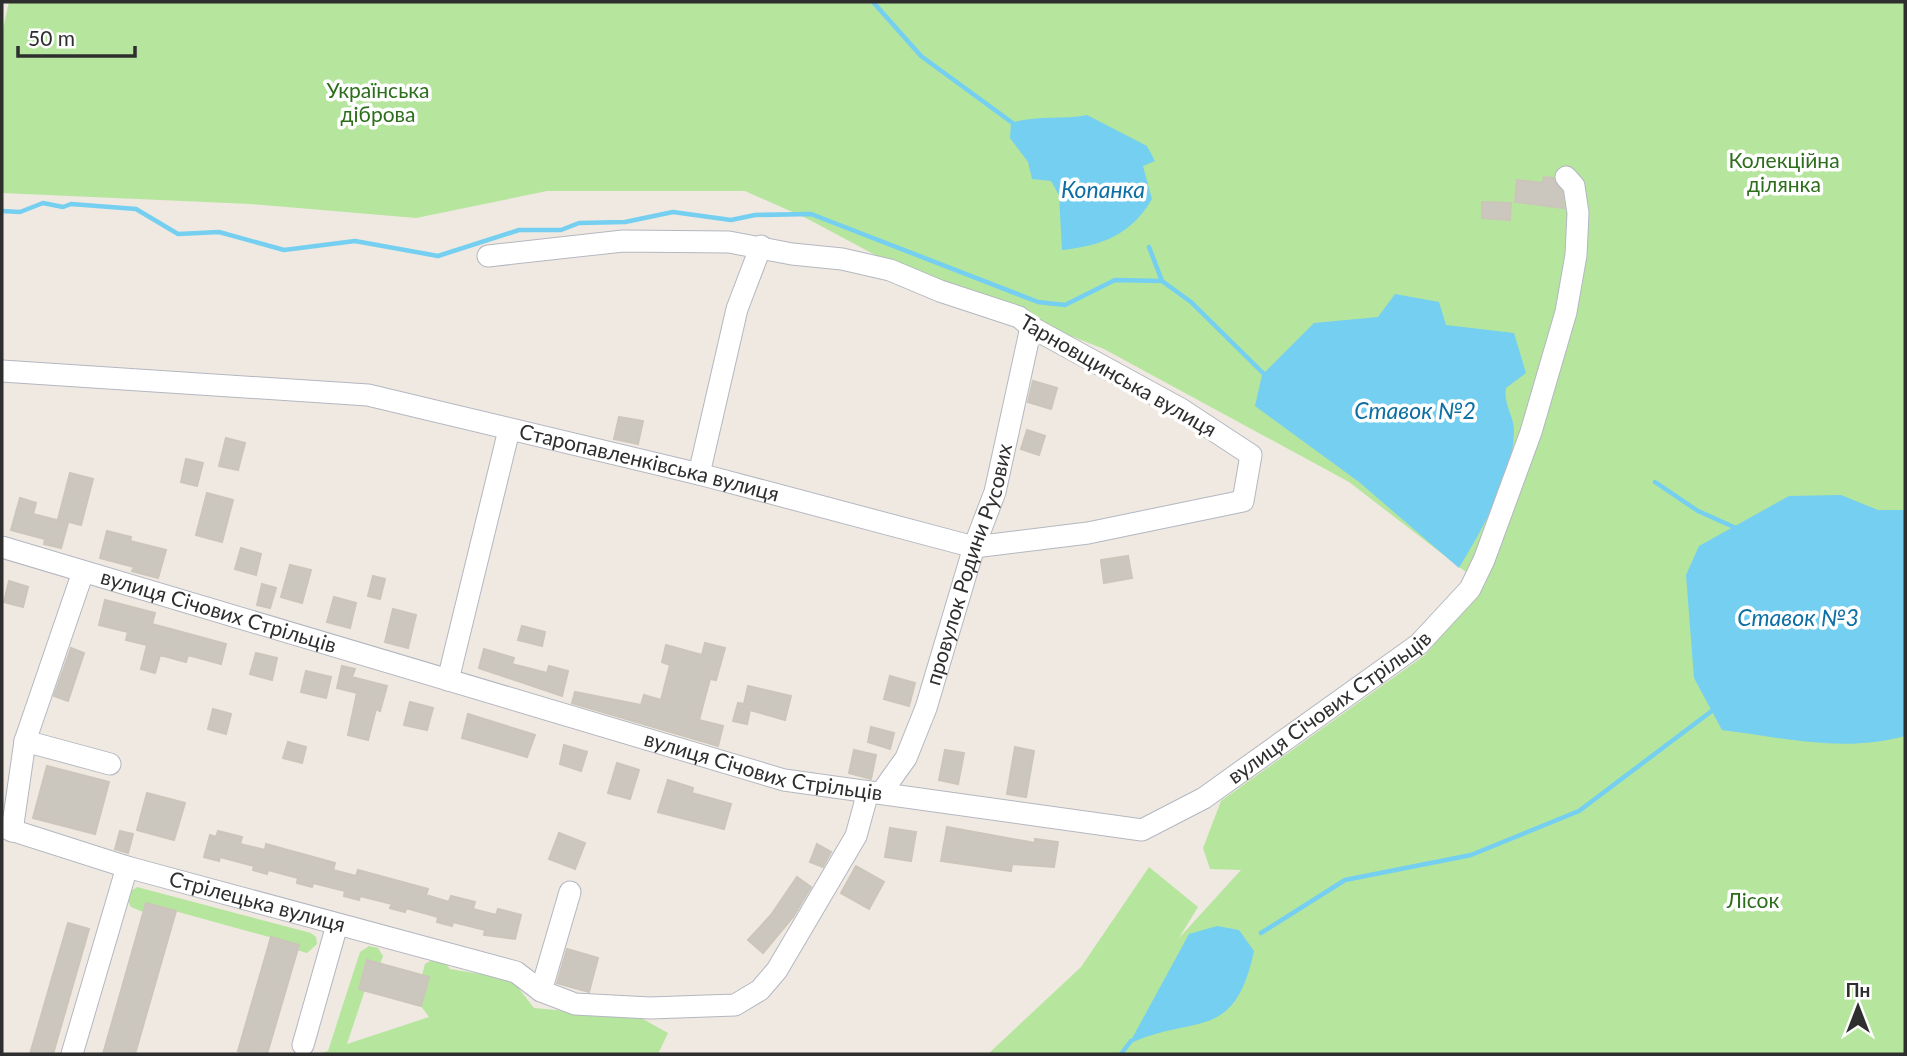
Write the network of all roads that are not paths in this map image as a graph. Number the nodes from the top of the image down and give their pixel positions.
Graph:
1 (1566, 177) dead end
2 (761, 246) junction
3 (488, 256) dead end
4 (1031, 327) junction
5 (2, 371) edge
6 (509, 430) junction
7 (1251, 454) joint
8 (699, 474) junction
9 (2, 547) edge
10 (974, 547) junction
11 (83, 572) junction
12 (448, 680) junction
13 (25, 741) junction
14 (110, 764) dead end
15 (875, 793) junction
16 (7, 829) edge
17 (127, 867) junction
18 (570, 892) dead end
19 (337, 925) junction
20 (516, 972) joint
21 (541, 991) junction
22 (303, 1045) dead end
23 (72, 1054) edge

1 - 15 street, вулиця Січових Стрільців
2 - 3 street, Тарновщинська вулиця
2 - 4 street, Тарновщинська вулиця
2 - 8 street
4 - 7 street, Тарновщинська вулиця
4 - 10 street, провулок Родини Русових
5 - 6 street, Старопавленківська вулиця
6 - 8 street, Старопавленківська вулиця
6 - 12 street
7 - 10 street, Старопавленківська вулиця
8 - 10 street, Старопавленківська вулиця
9 - 11 street, вулиця Січових Стрільців
10 - 15 street, провулок Родини Русових
11 - 12 street, вулиця Січових Стрільців
11 - 13 street
12 - 15 street, вулиця Січових Стрільців
13 - 14 street
13 - 16 street
15 - 21 street, провулок Родини Русових
16 - 17 street, Стрілецька вулиця
17 - 19 street, Стрілецька вулиця
17 - 23 street
18 - 21 street
19 - 20 street, Стрілецька вулиця
19 - 22 street
20 - 21 street, провулок Родини Русових

